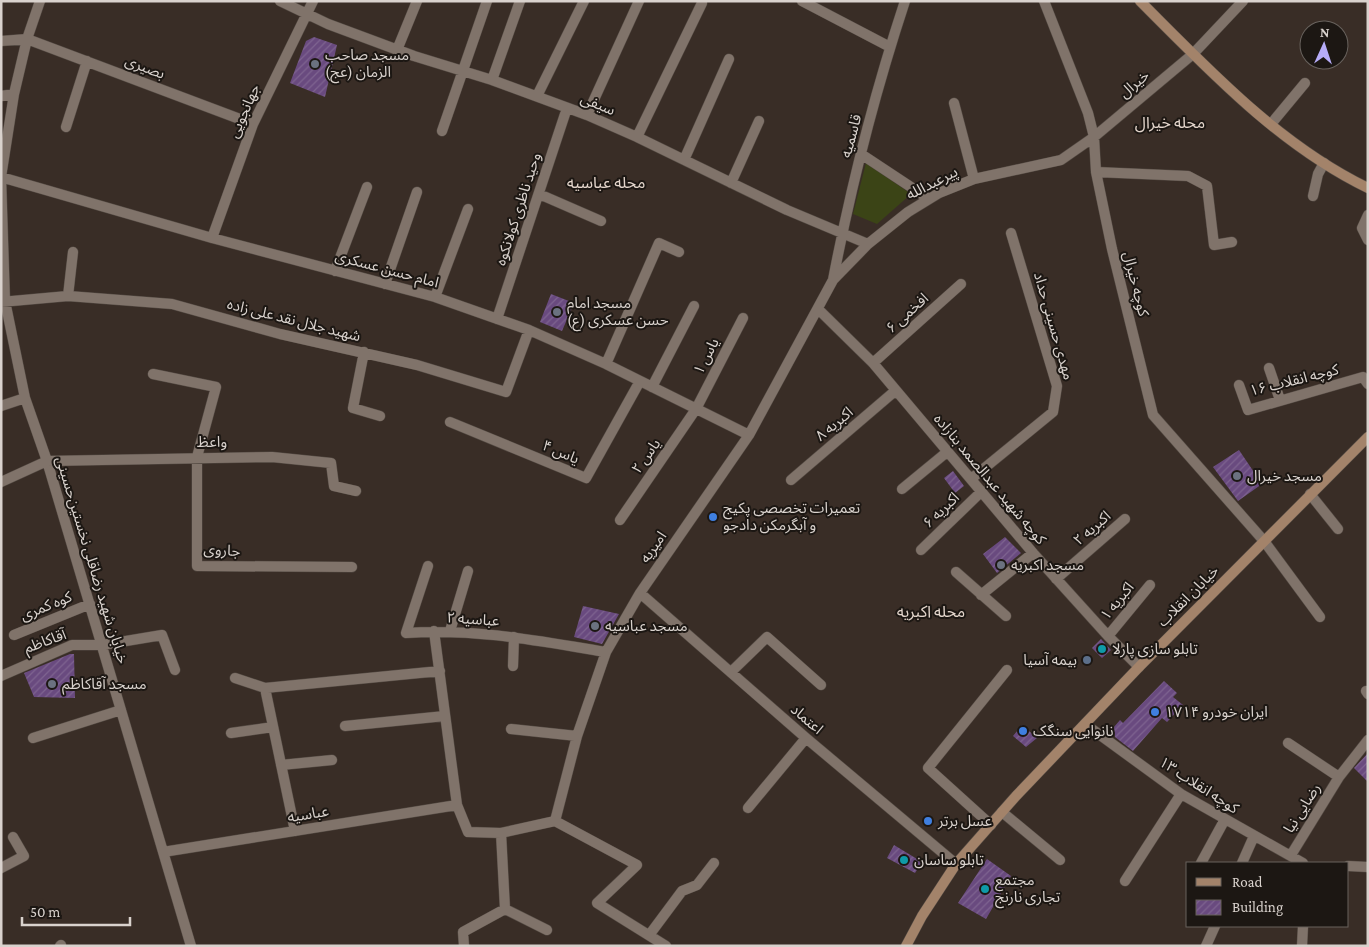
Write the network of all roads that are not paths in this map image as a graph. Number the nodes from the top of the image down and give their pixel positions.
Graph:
1 (40, 1) edge
2 (280, 1) edge
3 (313, 1) edge
4 (417, 1) edge
5 (487, 1) edge
6 (520, 1) edge
7 (584, 1) edge
8 (639, 1) edge
9 (802, 1) edge
10 (905, 1) edge
11 (1044, 1) edge
12 (1140, 1) edge
13 (1243, 1) edge
14 (702, 2) dead end
15 (307, 14) junction
16 (27, 39) junction
17 (1, 41) edge
18 (890, 48) junction
19 (398, 50) junction
20 (1193, 54) junction
21 (729, 59) dead end
22 (87, 61) junction
23 (463, 70) junction
24 (492, 80) junction
25 (1305, 83) dead end
26 (14, 94) junction
27 (1, 96) edge
28 (537, 96) junction
29 (954, 103) dead end
30 (567, 108) junction
31 (587, 116) junction
32 (759, 121) dead end
33 (253, 124) junction
34 (1271, 124) junction
35 (66, 127) dead end
36 (442, 131) dead end
37 (637, 137) junction
38 (1094, 137) junction
39 (861, 154) junction
40 (684, 160) junction
41 (1324, 163) junction
42 (1096, 172) junction
43 (1, 177) edge
44 (974, 179) junction
45 (731, 183) junction
46 (367, 187) dead end
47 (1368, 188) edge
48 (417, 192) dead end
49 (539, 194) junction
50 (1313, 196) dead end
51 (929, 199) junction
52 (468, 209) dead end
53 (1368, 215) edge
54 (601, 221) dead end
55 (843, 232) junction
56 (1011, 233) dead end
57 (212, 238) junction
58 (1368, 240) edge
59 (1232, 242) dead end
60 (868, 244) junction
61 (73, 252) dead end
62 (678, 252) dead end
63 (336, 271) junction
64 (834, 280) junction
65 (385, 284) junction
66 (962, 284) dead end
67 (68, 296) junction
68 (435, 297) junction
69 (3, 302) edge
70 (694, 306) dead end
71 (818, 309) junction
72 (743, 318) dead end
73 (497, 319) junction
74 (529, 330) junction
75 (364, 352) junction
76 (606, 364) junction
77 (874, 364) junction
78 (1269, 368) dead end
79 (153, 374) dead end
80 (640, 381) junction
81 (1368, 384) edge
82 (1239, 385) dead end
83 (652, 387) junction
84 (895, 391) junction
85 (25, 398) junction
86 (1280, 400) junction
87 (1, 406) edge
88 (696, 409) junction
89 (380, 416) dead end
90 (450, 422) dead end
91 (749, 435) junction
92 (1368, 437) edge
93 (947, 452) junction
94 (197, 457) junction
95 (47, 461) junction
96 (971, 479) junction
97 (791, 480) dead end
98 (1, 482) edge
99 (902, 489) dead end
100 (356, 491) dead end
101 (982, 491) junction
102 (1310, 494) junction
103 (1125, 519) dead end
104 (620, 520) dead end
105 (1338, 529) dead end
106 (1264, 541) junction
107 (921, 550) dead end
108 (1033, 553) junction
109 (428, 566) dead end
110 (352, 567) dead end
111 (468, 571) dead end
112 (956, 572) dead end
113 (1056, 579) junction
114 (1150, 585) dead end
115 (640, 593) junction
116 (982, 595) junction
117 (90, 604) junction
118 (1006, 616) dead end
119 (1320, 618) dead end
120 (434, 631) junction
121 (450, 632) junction
122 (14, 635) dead end
123 (1108, 636) junction
124 (514, 637) junction
125 (102, 645) junction
126 (606, 652) junction
127 (513, 666) dead end
128 (1139, 667) junction
129 (174, 670) dead end
130 (1008, 670) dead end
131 (440, 672) junction
132 (732, 672) junction
133 (1, 676) edge
134 (235, 678) dead end
135 (821, 685) dead end
136 (265, 688) junction
137 (121, 710) junction
138 (446, 716) junction
139 (1085, 724) junction
140 (345, 726) dead end
141 (273, 727) junction
142 (511, 729) dead end
143 (231, 734) dead end
144 (577, 736) junction
145 (33, 738) dead end
146 (806, 738) junction
147 (1368, 740) edge
148 (1288, 743) dead end
149 (332, 760) dead end
150 (281, 765) junction
151 (1339, 778) junction
152 (1181, 794) junction
153 (457, 805) junction
154 (748, 808) dead end
155 (1002, 812) junction
156 (555, 821) junction
157 (1224, 821) junction
158 (991, 825) junction
159 (295, 831) junction
160 (501, 833) junction
161 (1254, 836) junction
162 (12, 837) dead end
163 (163, 852) junction
164 (1291, 855) junction
165 (1060, 860) dead end
166 (1202, 862) edge
167 (1242, 862) edge
168 (1302, 862) edge
169 (714, 863) dead end
170 (956, 864) junction
171 (1349, 866) edge
172 (1368, 867) edge
173 (1, 868) edge
174 (1125, 881) dead end
175 (504, 910) junction
176 (1214, 927) edge
177 (1303, 927) edge
178 (547, 930) dead end
179 (650, 934) junction
180 (191, 946) edge
181 (464, 946) edge
182 (666, 946) edge
183 (906, 946) edge
184 (1206, 946) edge
185 (1302, 946) edge

1 - 16 street, خیابان شهید رضاقلی نخستین‌حسینی
2 - 15 street, سیفی
3 - 15 street, جهانجویی
4 - 19 street
5 - 23 street
6 - 24 street
7 - 28 street
8 - 31 street
9 - 18 street
10 - 18 street, قاسمیه
11 - 38 street, کوچه خیرال
12 - 20 main road
13 - 20 street, خیرال
14 - 37 street
15 - 19 street, سیفی
15 - 33 street, جهانجویی
16 - 17 street
16 - 22 street, بصیری
16 - 26 street, خیابان شهید رضاقلی نخستین‌حسینی
18 - 39 street, قاسمیه
19 - 23 street, سیفی
20 - 34 main road
20 - 38 street, خیرال
21 - 40 street
22 - 33 street, بصیری
22 - 35 street
23 - 24 street, سیفی
23 - 36 street
24 - 28 street, سیفی
25 - 34 street
26 - 27 street
26 - 43 street, خیابان شهید رضاقلی نخستین‌حسینی
28 - 30 street, سیفی
29 - 44 street
30 - 31 street, سیفی
30 - 49 street, وحید ناظری کولانکوه
31 - 37 street, سیفی
32 - 45 street
33 - 57 street, جهانجویی
34 - 41 main road
37 - 40 street, سیفی
38 - 42 street, کوچه خیرال
38 - 44 street, پیرعبدالله
39 - 51 street
39 - 55 street, قاسمیه
40 - 45 street, سیفی
41 - 47 main road
41 - 50 street
42 - 59 street
42 - 106 street, کوچه خیرال
43 - 57 street, امام حسن عسکری
43 - 69 street, خیابان شهید رضاقلی نخستین‌حسینی
44 - 51 street, پیرعبدالله
45 - 55 street, سیفی
46 - 63 street
48 - 65 street
49 - 54 street
49 - 73 street, وحید ناظری کولانکوه
51 - 60 street, پیرعبدالله
52 - 68 street
53 - 58 street
55 - 60 street, سیفی
55 - 64 street, قاسمیه
56 - 96 street, مهدی حسینی حداد
57 - 63 street, امام حسن عسکری
60 - 64 street, پیرعبدالله
61 - 67 street
62 - 76 street
63 - 65 street, امام حسن عسکری
64 - 71 street, پیرعبدالله
65 - 68 street, امام حسن عسکری
66 - 77 street, افخمی ۶
67 - 69 street, شهید جلال نقد علی زاده
67 - 75 street, شهید جلال نقد علی زاده
68 - 73 street, امام حسن عسکری
69 - 85 street, خیابان شهید رضاقلی نخستین‌حسینی
70 - 83 street
71 - 77 street, کوچه شهید عبدالصمد بنازاده
71 - 91 street, امیریه
72 - 88 street, یاس ۱
73 - 74 street, امام حسن عسکری
74 - 75 street, شهید جلال نقد علی زاده
74 - 76 street, امام حسن عسکری
75 - 89 street
76 - 80 street, امام حسن عسکری
77 - 84 street, کوچه شهید عبدالصمد بنازاده
78 - 86 street
79 - 94 street
80 - 83 street, امام حسن عسکری
80 - 90 street, یاس ۴
81 - 86 street, کوچه انقلاب ۱۶
82 - 86 street, کوچه انقلاب ۱۶
83 - 88 street, امام حسن عسکری
84 - 93 street, کوچه شهید عبدالصمد بنازاده
84 - 97 street, اکبریه ۸
85 - 87 street
85 - 95 street, خیابان شهید رضاقلی نخستین‌حسینی
88 - 91 street, امام حسن عسکری
88 - 104 street, یاس ۲
91 - 115 street, امیریه
92 - 102 main road, خیابان انقلاب
93 - 96 street, کوچه شهید عبدالصمد بنازاده
93 - 99 street
94 - 95 street, واعظ
94 - 100 street, واعظ
94 - 110 street, جاروی
95 - 98 street
95 - 117 street, خیابان شهید رضاقلی نخستین‌حسینی
96 - 101 street, کوچه شهید عبدالصمد بنازاده
101 - 107 street, اکبریه ۶
101 - 108 street, کوچه شهید عبدالصمد بنازاده
102 - 105 street
102 - 106 main road, خیابان انقلاب
103 - 113 street, اکبریه ۲
106 - 119 street, کوچه خیرال
106 - 128 main road, خیابان انقلاب
108 - 113 street, کوچه شهید عبدالصمد بنازاده
108 - 116 street
109 - 120 street, عباسیه ۲
111 - 121 street
112 - 116 street
113 - 123 street, کوچه شهید عبدالصمد بنازاده
114 - 123 street, اکبریه ۱
115 - 126 street, امیریه
115 - 132 street, اعتماد
116 - 118 street
117 - 122 street, کوه کمری
117 - 125 street, خیابان شهید رضاقلی نخستین‌حسینی
120 - 121 street, عباسیه ۲
120 - 131 street
121 - 124 street, عباسیه ۲
123 - 128 street, کوچه شهید عبدالصمد بنازاده
124 - 126 street, عباسیه ۲
124 - 127 street
125 - 129 street, آقاکاظم
125 - 133 street, آقاکاظم
125 - 137 street, خیابان شهید رضاقلی نخستین‌حسینی
126 - 144 street, امیریه
128 - 139 main road, خیابان انقلاب
130 - 158 street
131 - 136 street
131 - 138 street
132 - 135 street
132 - 146 street, اعتماد
134 - 136 street
136 - 141 street
137 - 145 street
137 - 163 street, خیابان شهید رضاقلی نخستین‌حسینی
138 - 140 street
138 - 153 street
139 - 152 street, کوچه انقلاب ۱۳
139 - 155 main road, خیابان انقلاب
141 - 143 street
141 - 150 street
142 - 144 street
144 - 156 street, امیریه
146 - 154 street
146 - 170 street, اعتماد
147 - 151 street, رضایی نیا
148 - 151 street, رضایی نیا
149 - 150 street
150 - 159 street
151 - 164 street, رضایی نیا
152 - 157 street, کوچه انقلاب ۱۳
152 - 174 street
153 - 159 street, عباسیه
153 - 160 street
155 - 158 main road, خیابان انقلاب
155 - 165 street
156 - 160 street
156 - 179 street
157 - 161 street, کوچه انقلاب ۱۳
157 - 166 street
158 - 170 main road, خیابان انقلاب
159 - 163 street, عباسیه
160 - 175 street
161 - 164 street, کوچه انقلاب ۱۳
161 - 167 street
162 - 173 street
163 - 180 street, خیابان شهید رضاقلی نخستین‌حسینی
164 - 168 street, کوچه انقلاب ۱۳
169 - 179 street
170 - 183 main road, خیابان انقلاب
171 - 172 street
175 - 178 street
175 - 181 street
176 - 184 street
177 - 185 street
179 - 182 street

